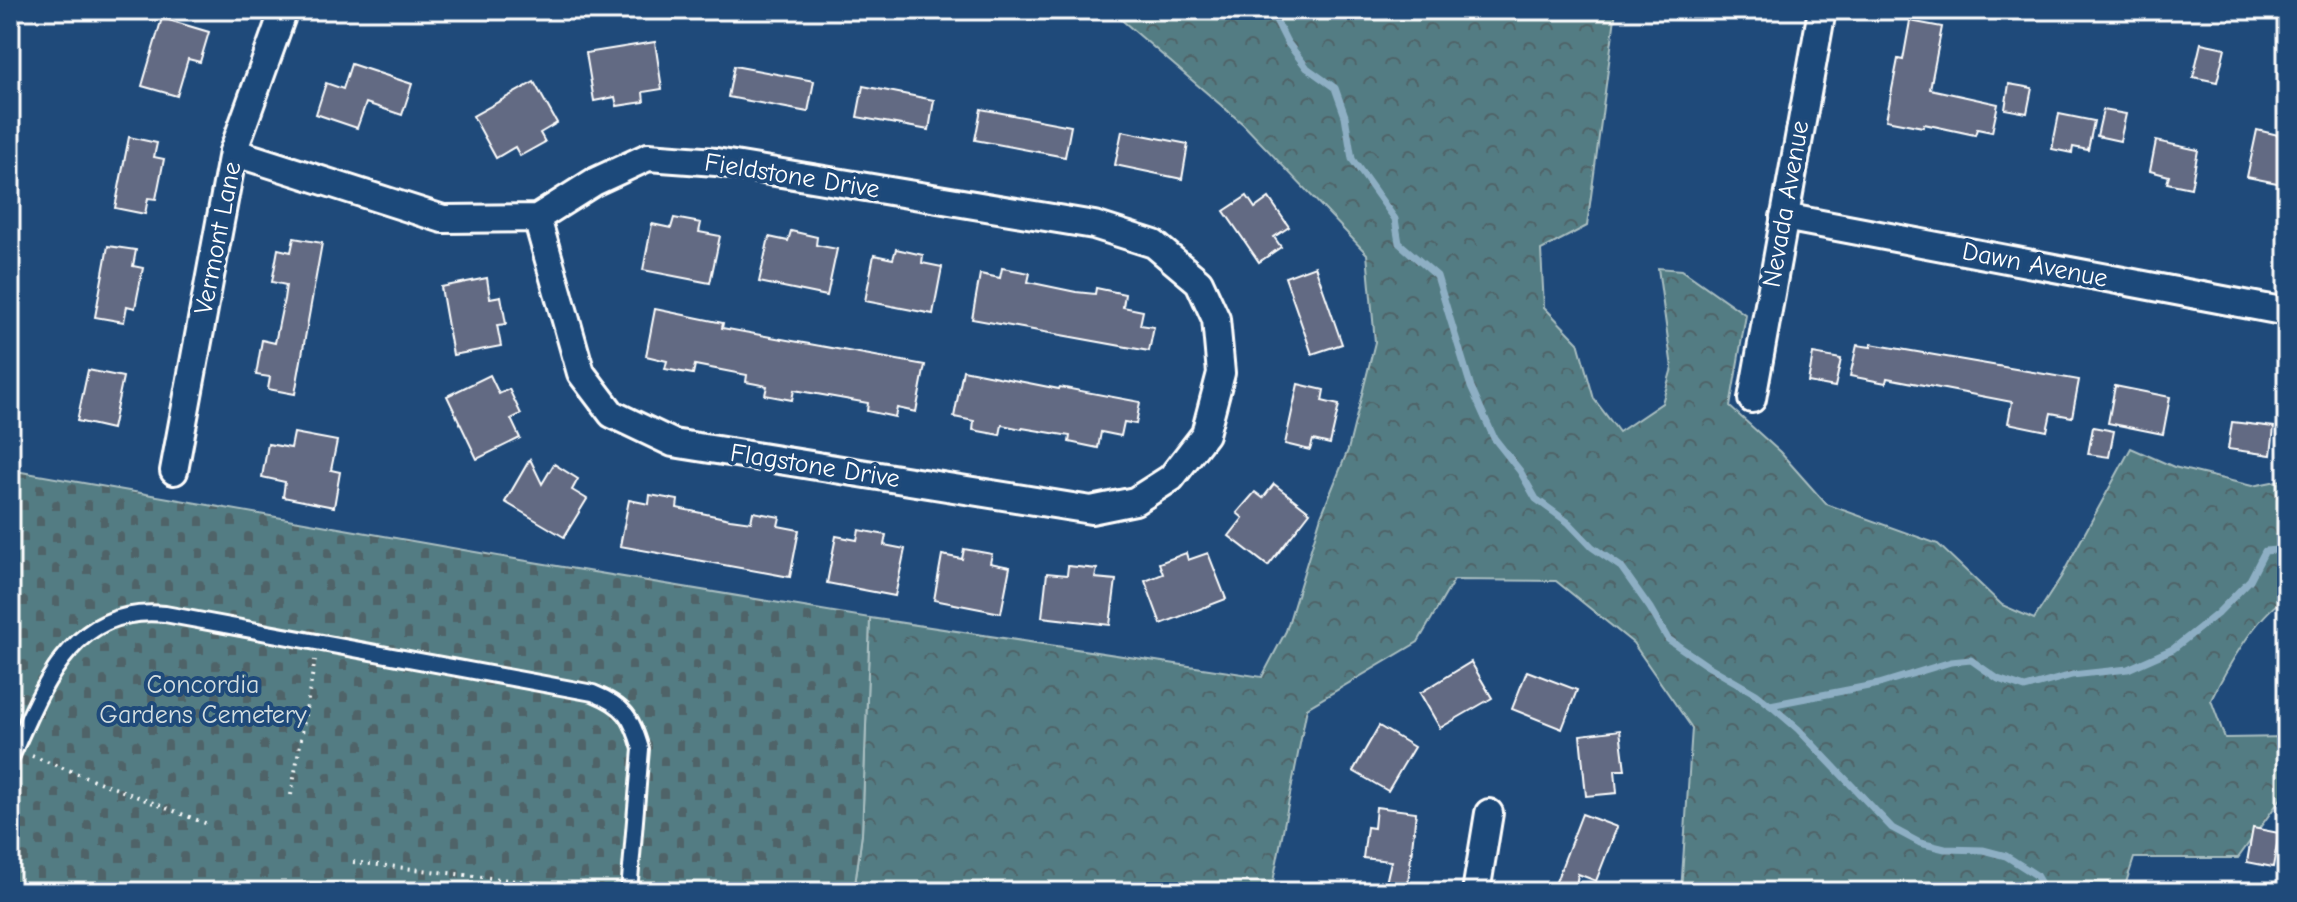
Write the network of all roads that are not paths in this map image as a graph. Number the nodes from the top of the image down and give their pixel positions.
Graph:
1 (284, 10) edge
2 (1822, 10) edge
3 (233, 152) junction
4 (1784, 217) junction
5 (537, 218) junction
6 (2287, 312) edge
7 (1752, 399) dead end
8 (1205, 434) joint
9 (174, 471) dead end
10 (12, 755) edge
11 (1489, 813) dead end
12 (629, 892) edge
13 (1476, 892) edge

1 - 3 street, Vermont Lane
2 - 4 street, Nevada Avenue
3 - 5 street
3 - 9 street, Vermont Lane
4 - 6 street, Dawn Avenue
4 - 7 street, Nevada Avenue
5 - 8 street, Flagstone Drive
5 - 8 street, Fieldstone Drive
10 - 12 lane
11 - 13 street

